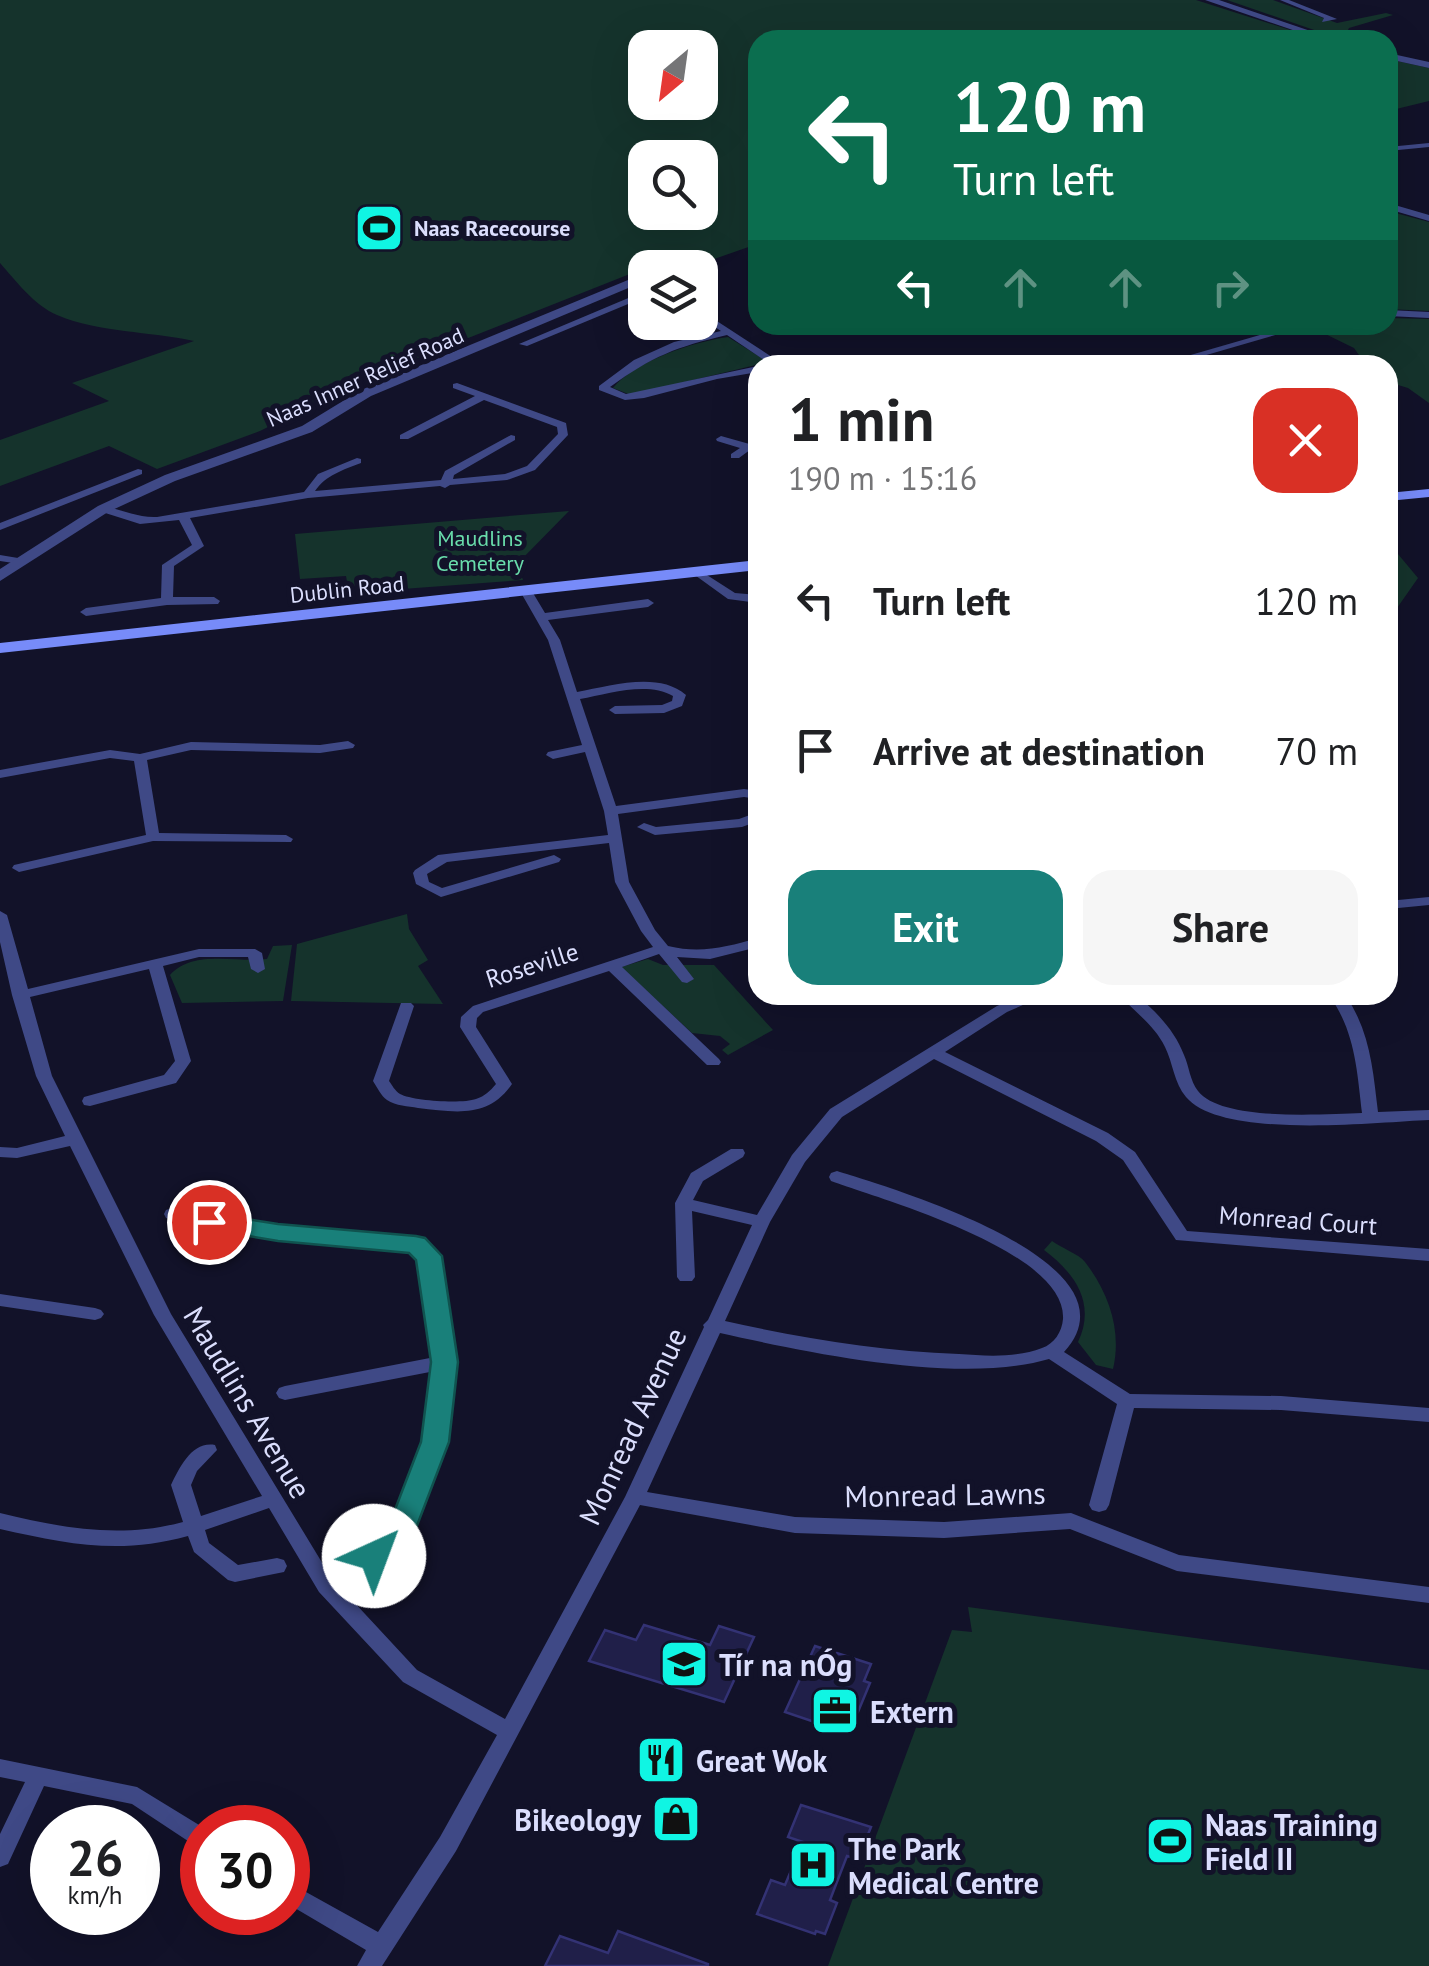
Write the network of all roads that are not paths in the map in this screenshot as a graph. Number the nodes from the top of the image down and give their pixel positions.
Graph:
1 (1210, 0) edge
2 (1284, 0) edge
3 (1326, 20) dead end
4 (1302, 30) edge
5 (1398, 58) edge
6 (1429, 65) edge
7 (1429, 144) edge
8 (1398, 148) edge
9 (1398, 209) edge
10 (1429, 218) edge
11 (628, 289) edge
12 (628, 291) edge
13 (1398, 313) edge
14 (1429, 315) edge
15 (718, 325) edge
16 (729, 332) junction
17 (1268, 335) edge
18 (524, 344) dead end
19 (764, 355) edge
20 (1197, 355) edge
21 (748, 371) edge
22 (457, 386) dead end
23 (483, 396) junction
24 (430, 424) junction
25 (445, 427) dead end
26 (404, 437) dead end
27 (722, 440) dead end
28 (509, 444) dead end
29 (748, 445) edge
30 (748, 449) edge
31 (736, 456) dead end
32 (358, 467) dead end
33 (138, 472) dead end
34 (446, 485) junction
35 (1429, 492) edge
36 (308, 495) junction
37 (1398, 496) edge
38 (102, 509) junction
39 (184, 518) junction
40 (0, 527) edge
41 (0, 558) edge
42 (20, 562) junction
43 (748, 566) edge
44 (696, 571) junction
45 (0, 576) edge
46 (526, 591) junction
47 (748, 598) edge
48 (167, 601) junction
49 (214, 601) dead end
50 (648, 603) dead end
51 (86, 612) dead end
52 (542, 617) junction
53 (0, 648) edge
54 (573, 696) junction
55 (615, 710) dead end
56 (348, 745) dead end
57 (590, 747) junction
58 (553, 755) dead end
59 (140, 758) junction
60 (0, 774) edge
61 (748, 794) edge
62 (611, 811) junction
63 (748, 820) edge
64 (644, 826) dead end
65 (153, 837) junction
66 (616, 838) junction
67 (286, 839) dead end
68 (554, 859) dead end
69 (19, 868) dead end
70 (1429, 900) edge
71 (1398, 904) edge
72 (0, 916) edge
73 (748, 946) edge
74 (661, 949) junction
75 (155, 963) junction
76 (610, 966) junction
77 (258, 970) dead end
78 (687, 979) dead end
79 (20, 995) junction
80 (1011, 1005) edge
81 (1141, 1005) edge
82 (1345, 1005) edge
83 (406, 1006) dead end
84 (933, 1052) junction
85 (714, 1062) dead end
86 (90, 1101) dead end
87 (1429, 1115) edge
88 (1370, 1116) junction
89 (75, 1139) junction
90 (0, 1152) edge
91 (737, 1154) dead end
92 (837, 1177) dead end
93 (683, 1203) junction
94 (172, 1214) dead end
95 (762, 1222) junction
96 (1429, 1255) edge
97 (686, 1276) dead end
98 (0, 1300) edge
99 (95, 1314) dead end
100 (712, 1325) junction
101 (1051, 1352) junction
102 (445, 1362) junction
103 (284, 1392) dead end
104 (1127, 1401) junction
105 (1429, 1415) edge
106 (208, 1450) dead end
107 (635, 1497) junction
108 (274, 1499) junction
109 (1099, 1505) dead end
110 (0, 1521) edge
111 (193, 1526) junction
112 (276, 1566) dead end
113 (326, 1586) junction
114 (1429, 1595) edge
115 (507, 1730) junction
116 (0, 1768) edge
117 (39, 1775) junction
118 (180, 1824) edge
119 (0, 1857) edge
120 (310, 1908) edge
121 (375, 1956) edge

1 - 4 street
2 - 3 street
5 - 6 street
7 - 8 street
9 - 10 street
11 - 38 street, Naas Inner Relief Road
12 - 18 street
13 - 14 street
15 - 16 street
16 - 19 street
16 - 21 street
17 - 20 street
22 - 23 street
23 - 24 street
23 - 34 street
24 - 25 street
24 - 26 street
27 - 29 street
28 - 34 street
30 - 31 street
32 - 36 street
33 - 40 street
34 - 36 street
35 - 37 main road
36 - 39 street
38 - 39 street
38 - 42 street, Naas Inner Relief Road
39 - 48 street
41 - 42 street
42 - 45 street, Naas Inner Relief Road
43 - 44 main road, Dublin Road
44 - 46 main road, Dublin Road
44 - 47 street
46 - 52 street
46 - 53 main road, Dublin Road
48 - 49 street
48 - 51 street
50 - 52 street
52 - 54 street
54 - 55 street
54 - 57 street
56 - 59 street
57 - 58 street
57 - 62 street
59 - 60 street
59 - 65 street
61 - 62 street
62 - 66 street
63 - 64 street
65 - 67 street
65 - 69 street
66 - 68 street
66 - 74 street
70 - 71 street
72 - 79 street, Maudlins Avenue
73 - 74 street, Roseville
74 - 76 street, Roseville
74 - 78 street
75 - 77 street
75 - 79 street
75 - 86 street
76 - 83 street, Roseville
76 - 85 street, Roseville
79 - 89 street, Maudlins Avenue
80 - 84 street, Monread Avenue
81 - 88 street
82 - 88 street
84 - 95 street, Monread Avenue
84 - 96 street, Monread Court
87 - 88 street
89 - 90 street
89 - 108 street, Maudlins Avenue
91 - 93 street
92 - 101 street
93 - 95 street
93 - 97 street
94 - 102 street
95 - 100 street, Monread Avenue
98 - 99 street
100 - 101 street
100 - 107 street, Monread Avenue
101 - 104 street
102 - 103 street
102 - 113 street
104 - 105 street
104 - 109 street
106 - 111 street
107 - 114 street, Monread Lawns
107 - 115 street, Monread Avenue
108 - 111 street
108 - 113 street, Maudlins Avenue
110 - 111 street
111 - 112 street
113 - 115 street, Maudlins Avenue
115 - 121 street, Monread Avenue
116 - 117 street
117 - 118 street
117 - 119 street
120 - 121 street

